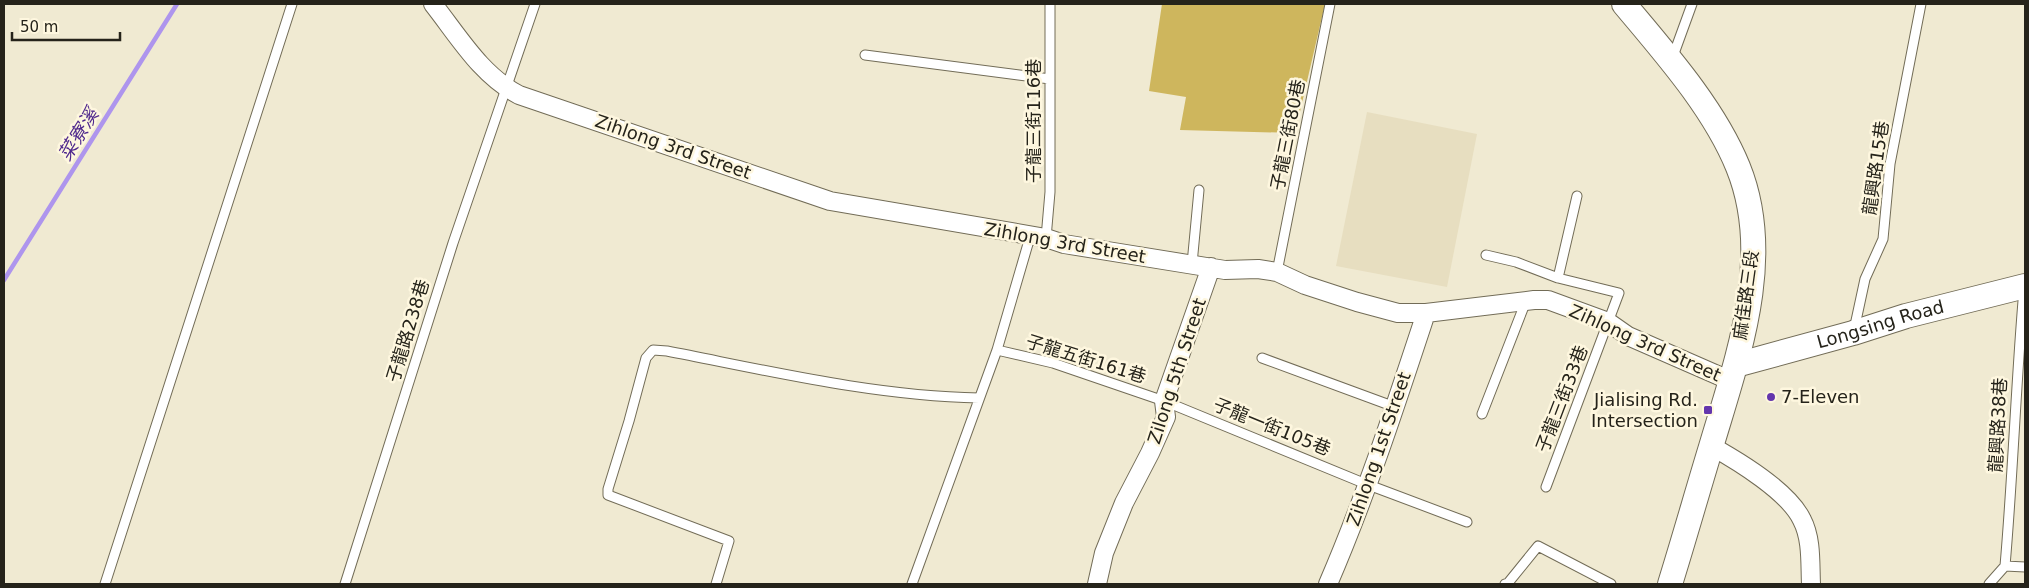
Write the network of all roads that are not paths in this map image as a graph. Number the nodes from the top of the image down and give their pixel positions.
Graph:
1 (292, 4) edge
2 (433, 4) edge
3 (535, 4) edge
4 (1050, 4) edge
5 (1330, 4) edge
6 (1624, 4) edge
7 (1692, 4) edge
8 (1921, 4) edge
9 (864, 56) dead end
10 (1672, 61) junction
11 (1050, 79) junction
12 (505, 88) junction
13 (1199, 190) dead end
14 (1576, 196) dead end
15 (1038, 237) junction
16 (1486, 255) dead end
17 (1192, 264) junction
18 (1210, 267) junction
19 (1277, 272) junction
20 (1558, 278) junction
21 (2025, 286) edge
22 (1527, 300) junction
23 (1426, 313) junction
24 (1608, 322) junction
25 (1853, 333) junction
26 (997, 350) junction
27 (1262, 358) dead end
28 (1734, 373) junction
29 (979, 398) junction
30 (1164, 401) junction
31 (1395, 407) junction
32 (1482, 414) dead end
33 (1711, 446) junction
34 (1366, 484) junction
35 (1546, 487) dead end
36 (1467, 522) dead end
37 (2005, 566) junction
38 (2025, 567) edge
39 (105, 584) edge
40 (345, 584) edge
41 (716, 584) edge
42 (912, 584) edge
43 (1098, 584) edge
44 (1328, 584) edge
45 (1506, 584) edge
46 (1611, 584) edge
47 (1670, 584) edge
48 (1811, 584) edge
49 (1989, 584) edge

1 - 39 lane
2 - 12 street, Zihlong 3rd Street
3 - 12 lane, 子龍路238巷
4 - 11 lane, 子龍三街116巷
5 - 19 lane, 子龍三街80巷
6 - 10 main road, 麻佳路三段
7 - 10 lane
8 - 25 lane, 龍興路15巷
9 - 11 lane
10 - 28 main road, 麻佳路三段
11 - 15 lane, 子龍三街116巷
12 - 15 street, Zihlong 3rd Street
12 - 40 lane, 子龍路238巷
13 - 17 lane
14 - 20 lane
15 - 17 street, Zihlong 3rd Street
15 - 26 lane, 子龍三街116巷
16 - 20 lane
17 - 18 street, Zihlong 3rd Street
18 - 19 street, Zihlong 3rd Street
18 - 30 street, Zilong 5th Street
19 - 23 street, Zihlong 3rd Street
20 - 24 lane, 子龍三街33巷
21 - 25 main road, Longsing Road
21 - 37 lane, 龍興路38巷
22 - 23 street, Zihlong 3rd Street
22 - 24 street, Zihlong 3rd Street
22 - 32 lane
23 - 31 street, Zihlong 1st Street
24 - 28 street, Zihlong 3rd Street
24 - 35 lane, 子龍三街33巷
25 - 28 main road, Longsing Road
26 - 29 lane, 子龍三街116巷
26 - 30 lane, 子龍五街161巷
27 - 31 lane
28 - 33 main road, 麻佳路三段
29 - 41 lane
29 - 42 lane, 子龍三街116巷
30 - 34 lane, 子龍一街105巷
30 - 43 street, Zilong 5th Street
31 - 34 street, Zihlong 1st Street
33 - 47 main road, 麻佳路三段
33 - 48 street
34 - 36 lane, 子龍一街105巷
34 - 44 street, Zihlong 1st Street
37 - 38 lane
37 - 49 lane
45 - 46 lane

